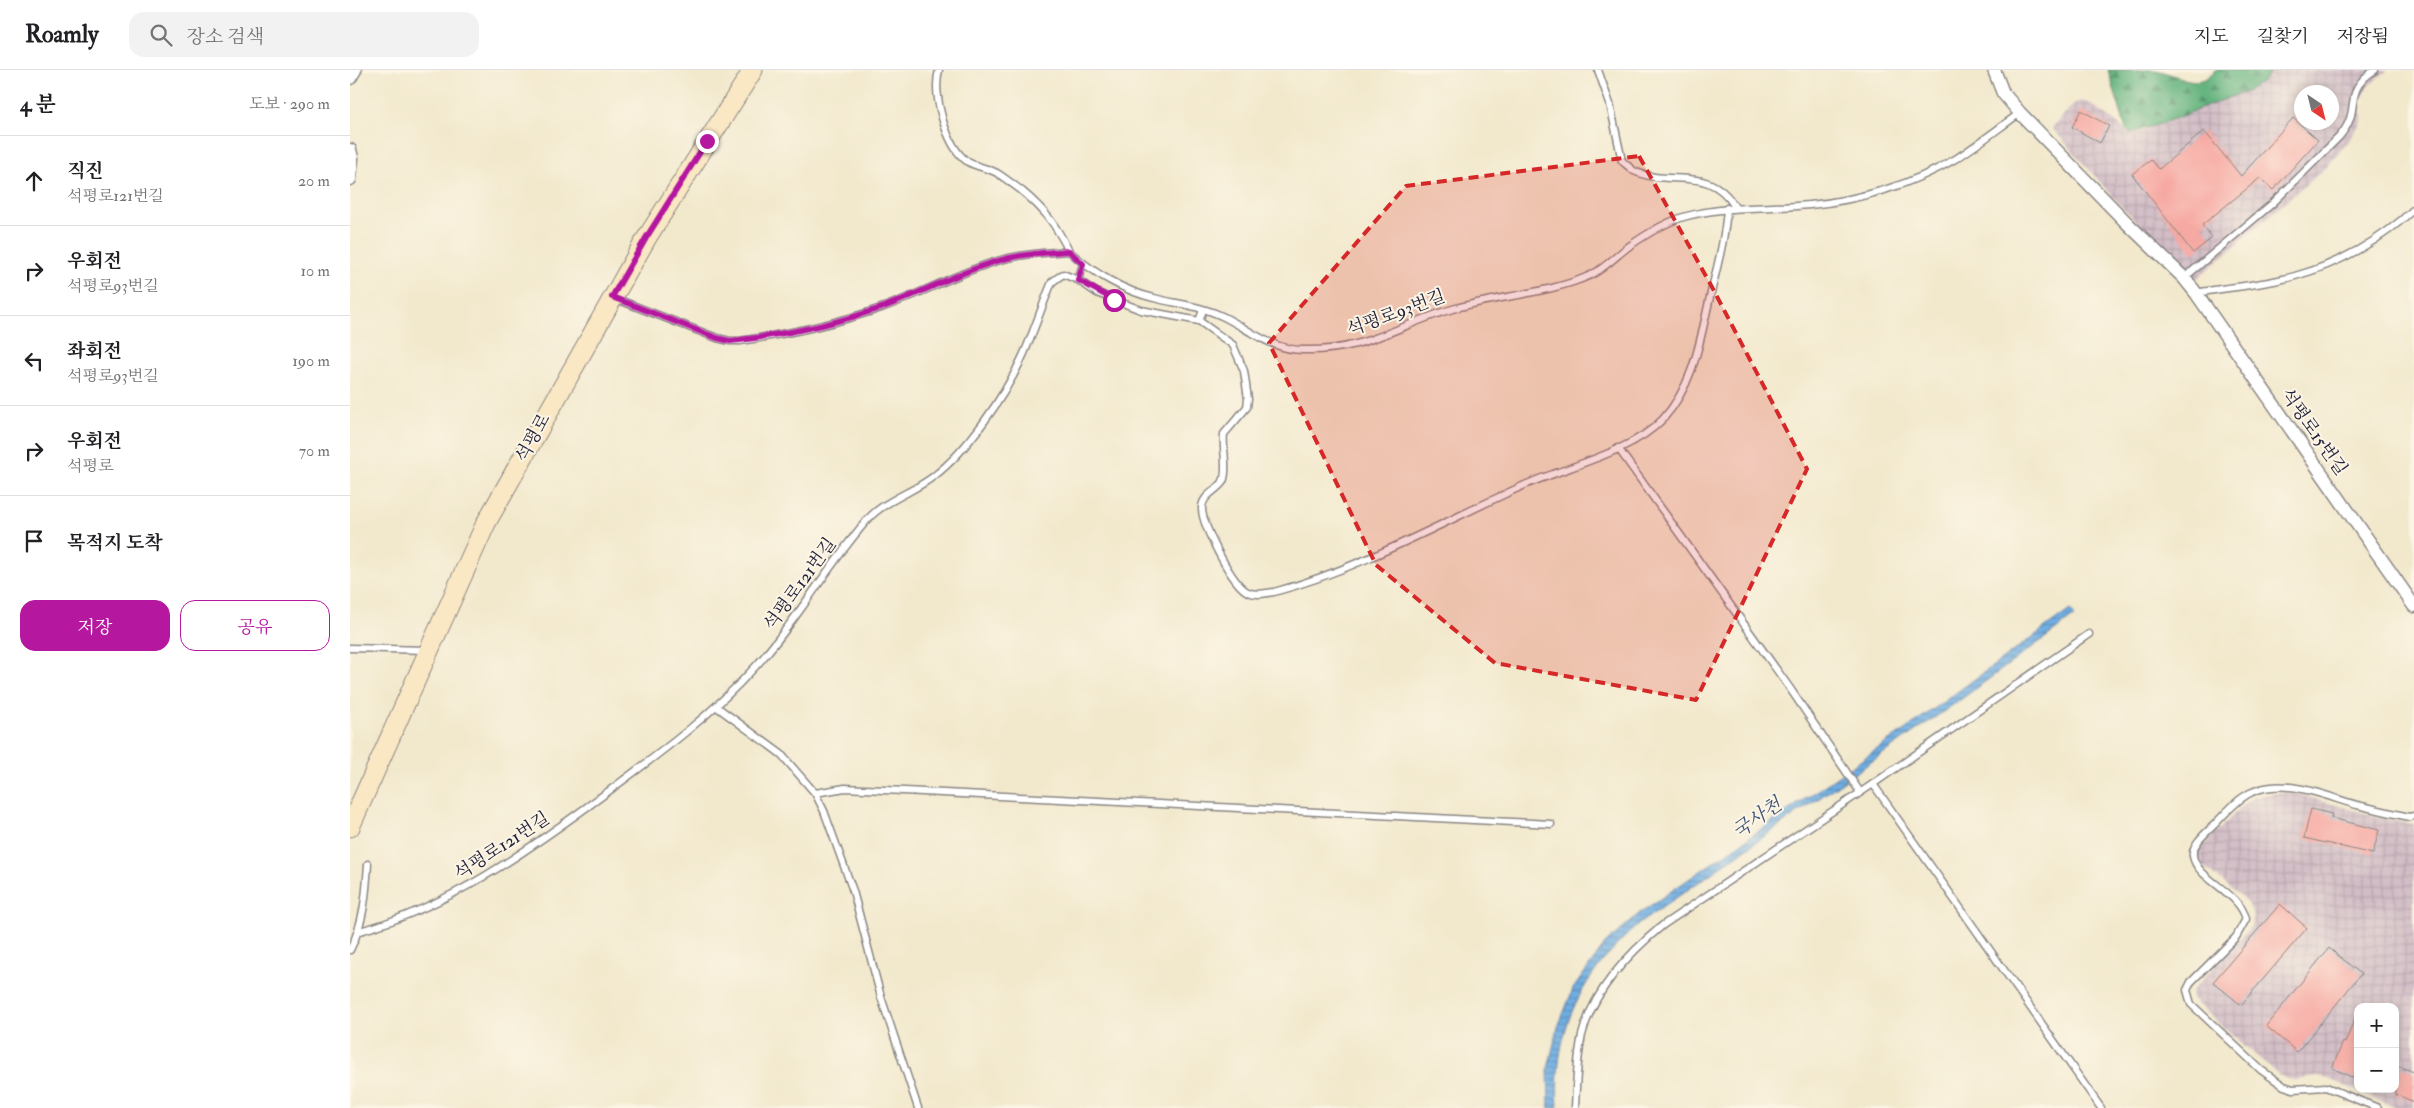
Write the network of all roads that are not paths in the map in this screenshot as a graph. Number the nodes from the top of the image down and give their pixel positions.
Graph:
1 (355, 70) edge
2 (753, 70) edge
3 (939, 70) edge
4 (1598, 70) edge
5 (1994, 70) edge
6 (2375, 70) edge
7 (350, 78) edge
8 (2020, 113) junction
9 (350, 150) edge
10 (350, 179) edge
11 (1735, 207) junction
12 (1727, 208) junction
13 (2414, 209) edge
14 (1069, 251) junction
15 (1083, 264) junction
16 (2184, 278) junction
17 (1078, 280) junction
18 (2196, 293) junction
19 (612, 297) junction
20 (1204, 310) junction
21 (1200, 322) junction
22 (1618, 448) junction
23 (2414, 606) edge
24 (2089, 634) dead end
25 (350, 648) edge
26 (428, 650) junction
27 (717, 707) junction
28 (1873, 784) junction
29 (1858, 789) junction
30 (815, 793) junction
31 (2414, 816) edge
32 (1551, 824) dead end
33 (350, 826) edge
34 (368, 864) dead end
35 (360, 931) junction
36 (350, 950) edge
37 (918, 1108) edge
38 (1575, 1108) edge
39 (2101, 1108) edge
40 (2378, 1108) edge

1 - 7 street
2 - 19 street, 석평로
3 - 14 lane, 석평로93번길
4 - 11 lane
5 - 8 street, 석평로15번길
6 - 16 lane
8 - 11 lane, 석평로93번길
8 - 16 street, 석평로15번길
9 - 10 street
11 - 12 lane, 석평로93번길
12 - 20 lane, 석평로93번길
12 - 22 lane
13 - 18 lane
14 - 15 lane, 석평로93번길
14 - 19 lane
15 - 17 lane
15 - 20 lane, 석평로93번길
16 - 18 street, 석평로15번길
17 - 21 lane
17 - 27 lane, 석평로121번길
18 - 23 street, 석평로15번길
19 - 26 street, 석평로
20 - 21 lane
21 - 22 lane
22 - 29 lane
24 - 28 lane
25 - 26 lane
26 - 33 street, 석평로
27 - 30 lane
27 - 35 lane, 석평로121번길
28 - 29 lane
28 - 39 lane
29 - 38 lane
30 - 32 lane
30 - 37 lane
31 - 40 lane
34 - 35 lane
35 - 36 lane

